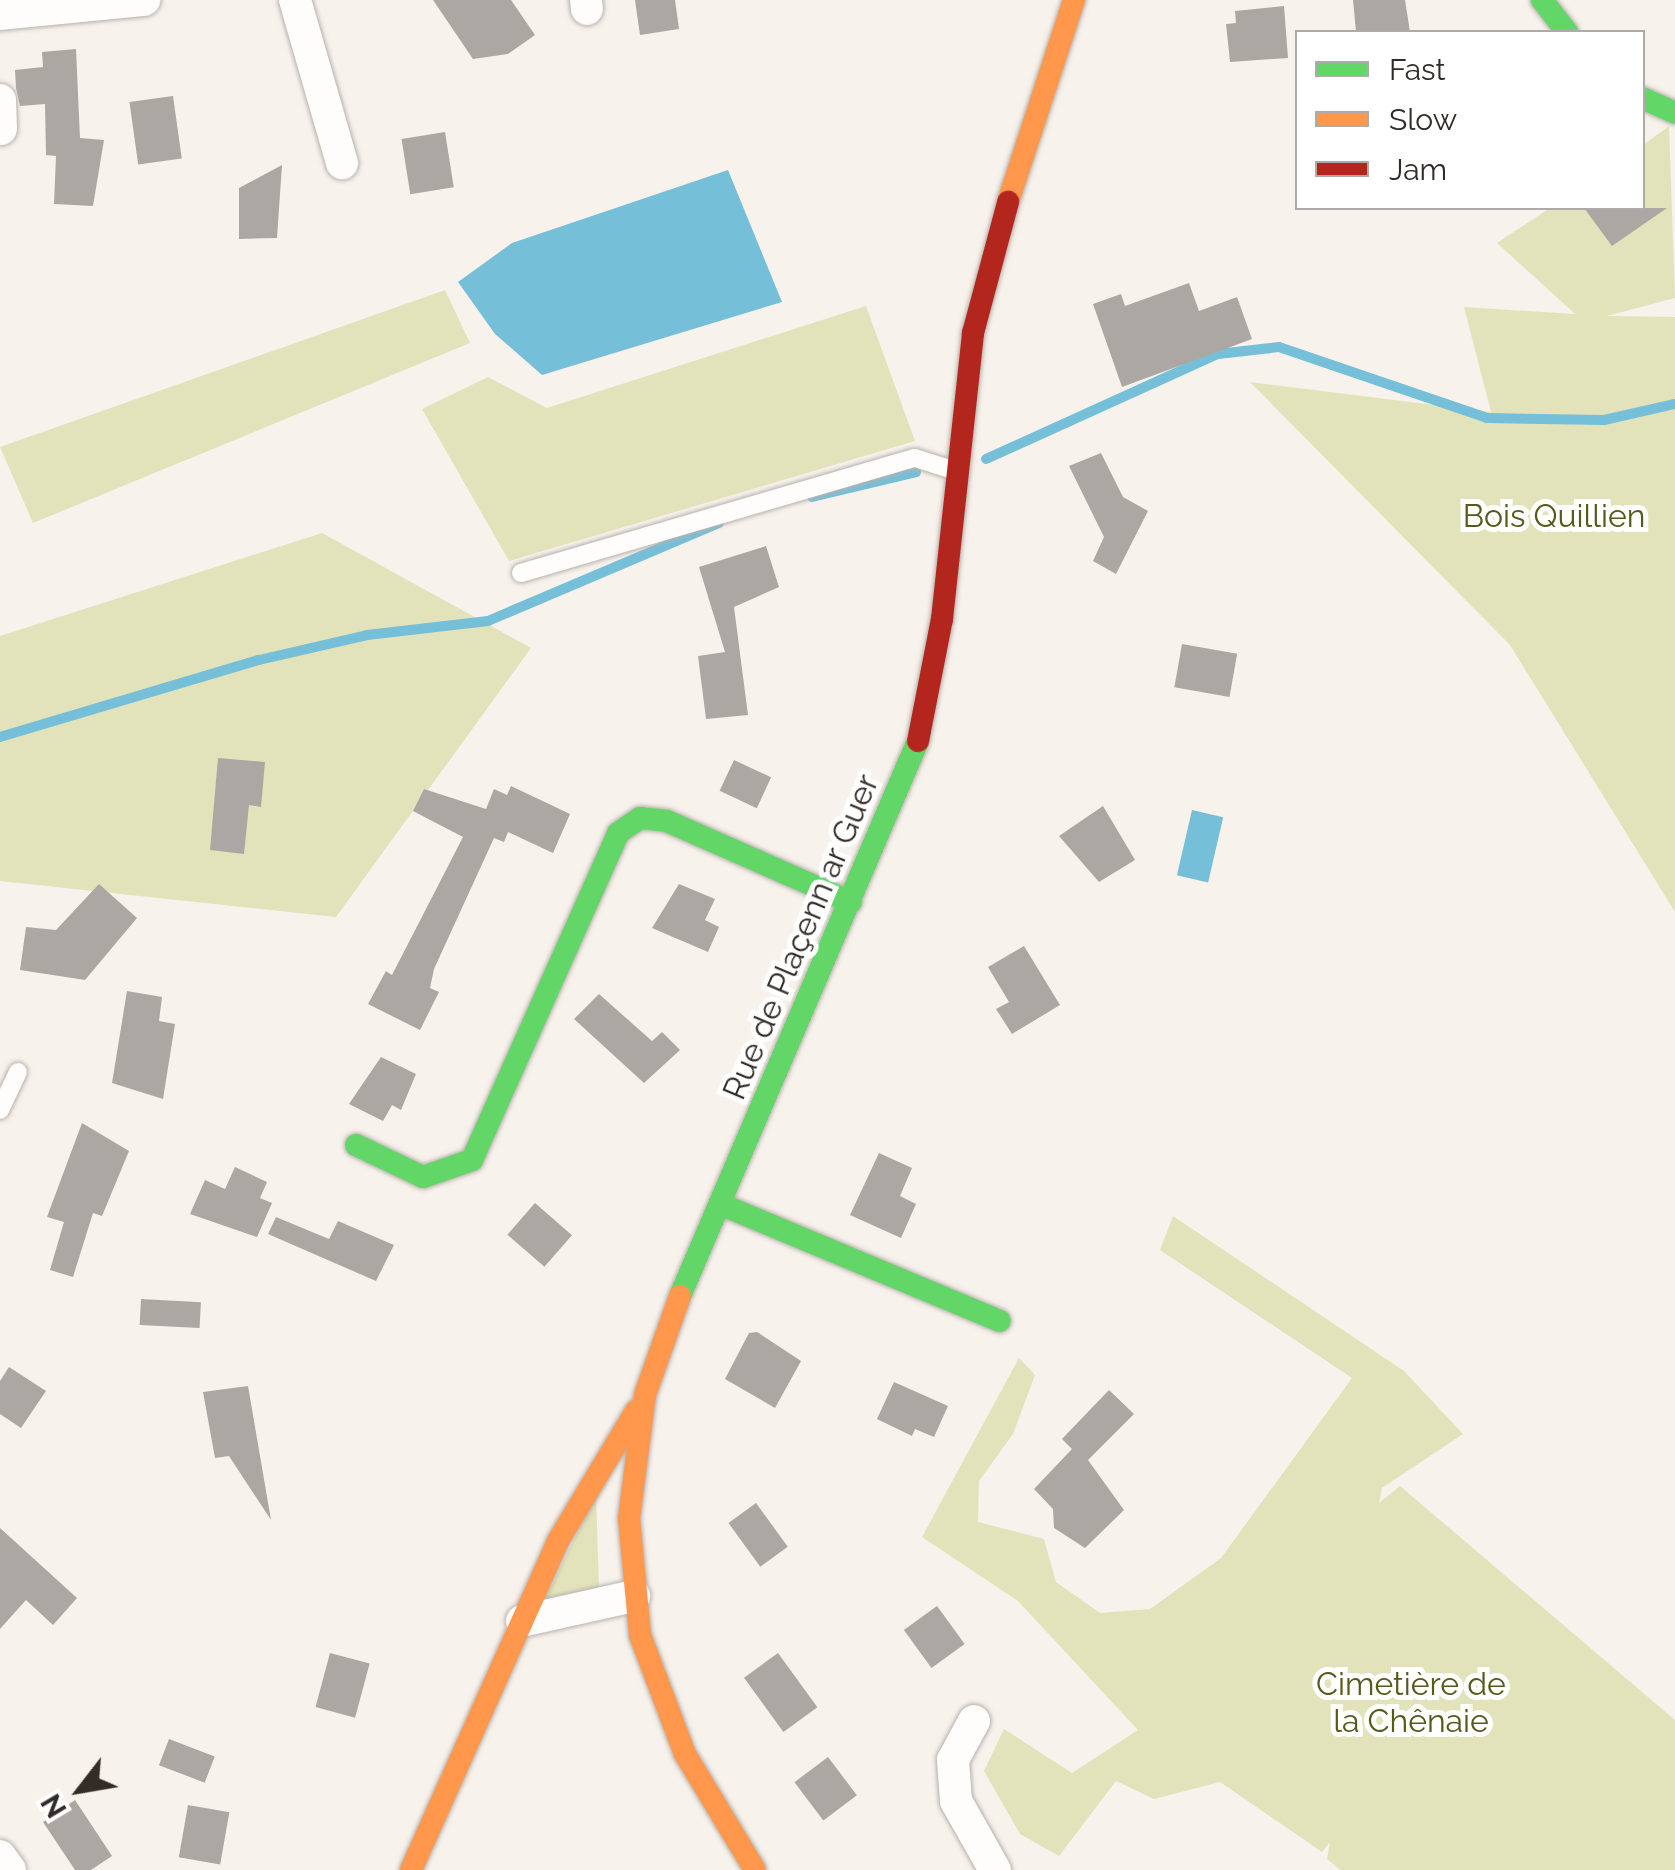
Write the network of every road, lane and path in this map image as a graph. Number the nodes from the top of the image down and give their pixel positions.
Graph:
1 (144, 0) edge
2 (295, 0) edge
3 (1074, 0) edge
4 (1542, 0) edge
5 (0, 14) edge
6 (1565, 30) edge
7 (1645, 99) edge
8 (0, 100) edge
9 (1675, 113) edge
10 (1, 129) edge
11 (342, 163) dead end
12 (956, 471) junction
13 (521, 573) dead end
14 (852, 902) junction
15 (18, 1072) dead end
16 (0, 1110) edge
17 (356, 1146) dead end
18 (720, 1204) junction
19 (1000, 1321) dead end
20 (645, 1396) junction
21 (634, 1596) junction
22 (522, 1621) junction
23 (974, 1721) dead end
24 (0, 1856) edge
25 (10, 1870) edge
26 (411, 1870) edge
27 (755, 1870) edge
28 (995, 1870) edge

1 - 5 street
2 - 11 street
3 - 12 main road, Rue de Plaçenn ar Guer
4 - 6 main road
7 - 9 main road
8 - 10 street
12 - 13 lane
12 - 14 main road, Rue de Plaçenn ar Guer
14 - 17 main road
14 - 18 main road, Rue de Plaçenn ar Guer
15 - 16 lane
18 - 19 main road
18 - 20 main road, Rue de Plaçenn ar Guer
20 - 21 main road, Rue de Plaçenn ar Guer
20 - 22 main road
21 - 22 street
21 - 27 main road, Rue de Plaçenn ar Guer
22 - 26 main road
23 - 28 street
24 - 25 street

